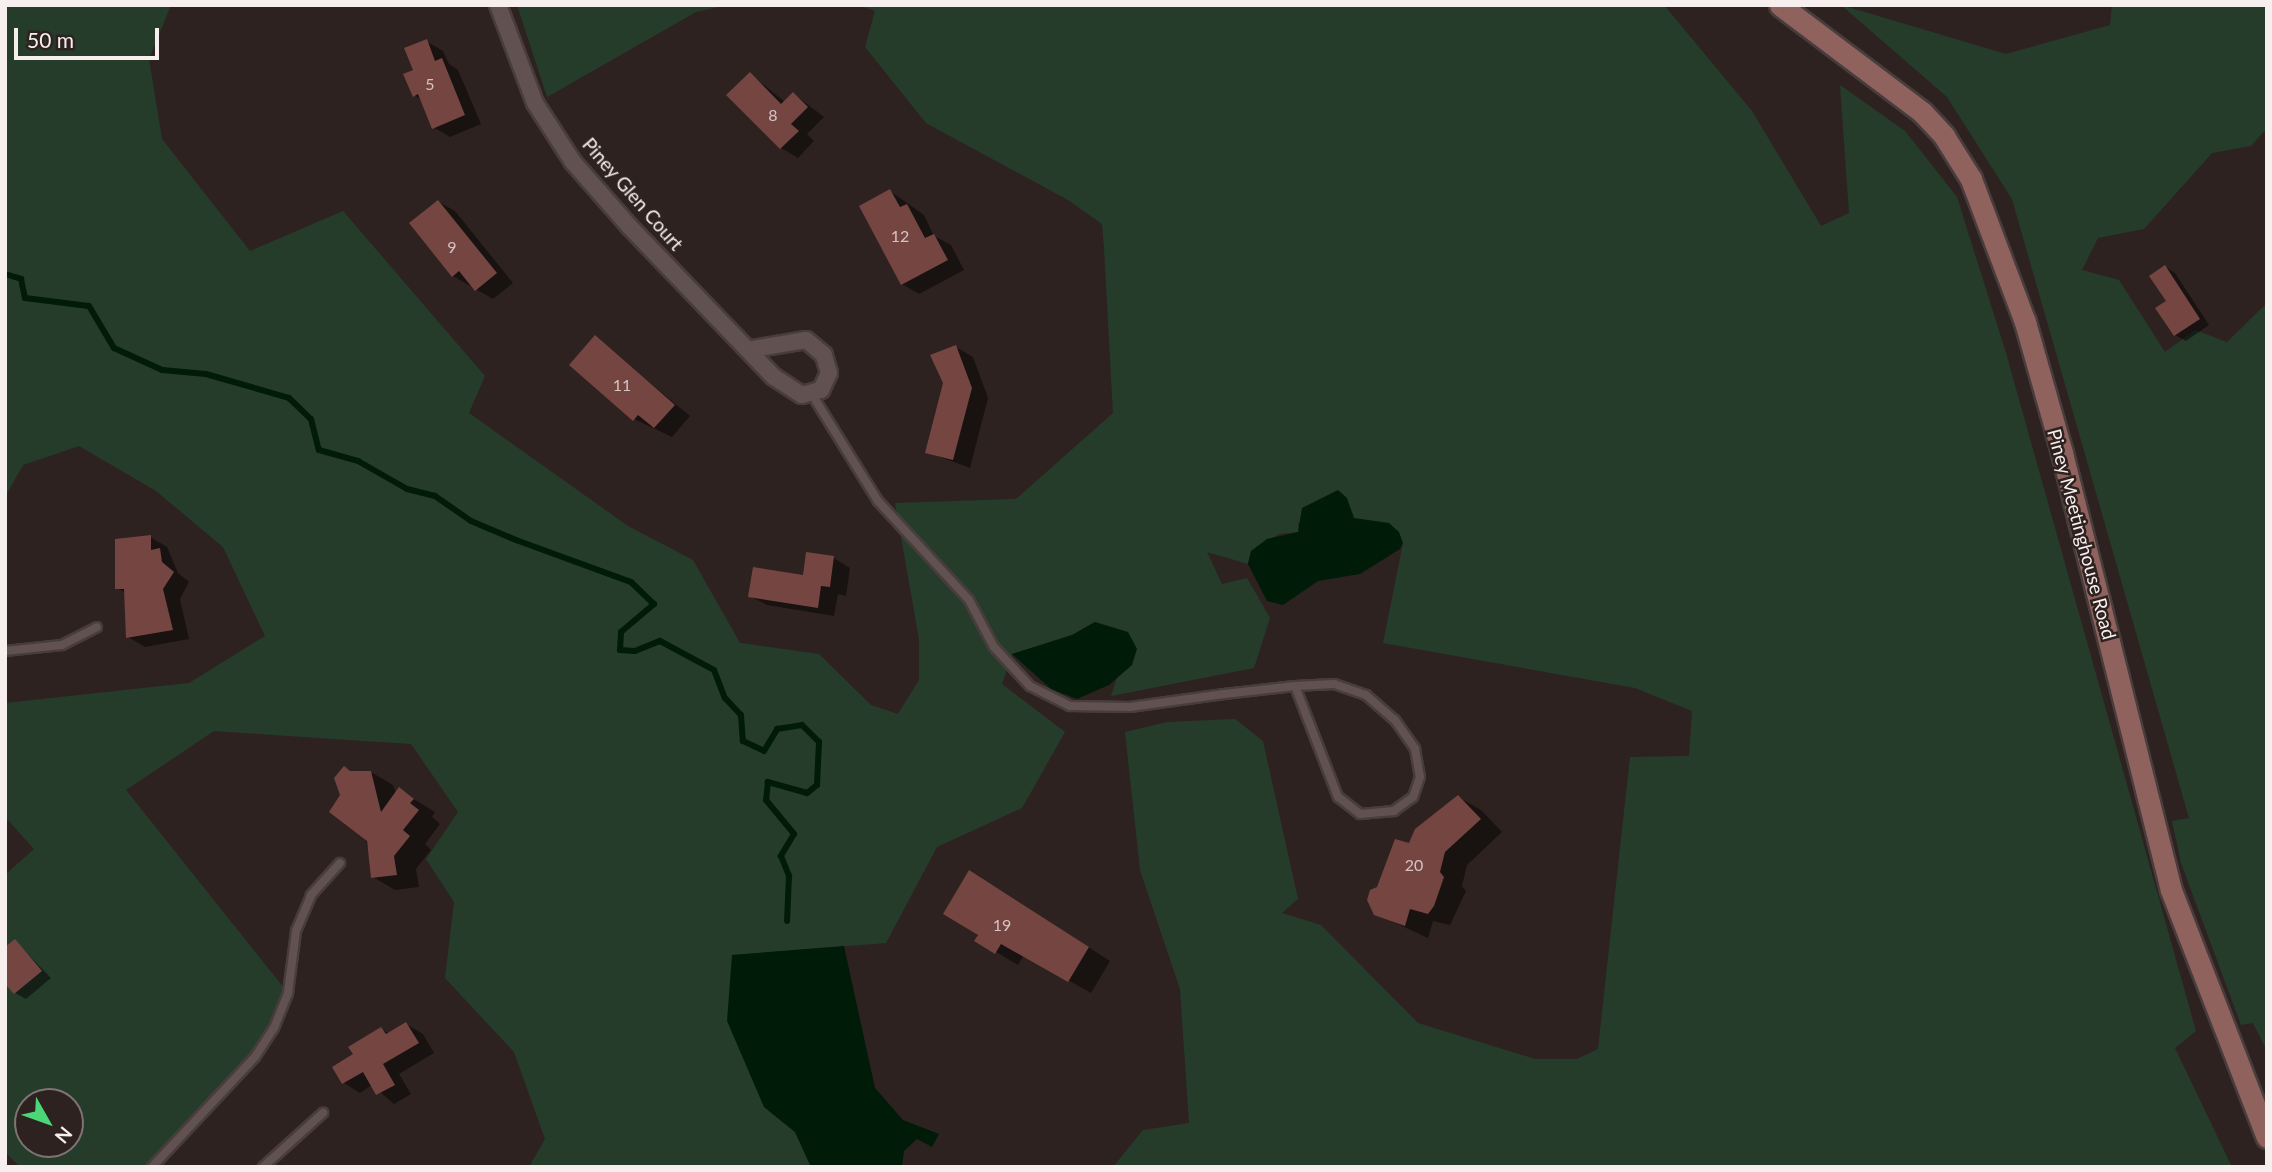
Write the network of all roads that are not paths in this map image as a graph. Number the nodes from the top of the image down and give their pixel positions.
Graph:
1 (498, 5) edge
2 (1780, 5) edge
3 (752, 349) junction
4 (811, 393) junction
5 (97, 627) dead end
6 (5, 651) edge
7 (1295, 686) junction
8 (340, 863) dead end
9 (323, 1114) dead end
10 (2267, 1137) edge
11 (152, 1167) edge
12 (263, 1167) edge

1 - 3 street, Piney Glen Court
2 - 10 main road, Piney Meetinghouse Road
3 - 4 street, Piney Glen Court
3 - 4 street
4 - 7 lane
5 - 6 lane
7 - 7 lane
8 - 11 lane
9 - 12 lane

